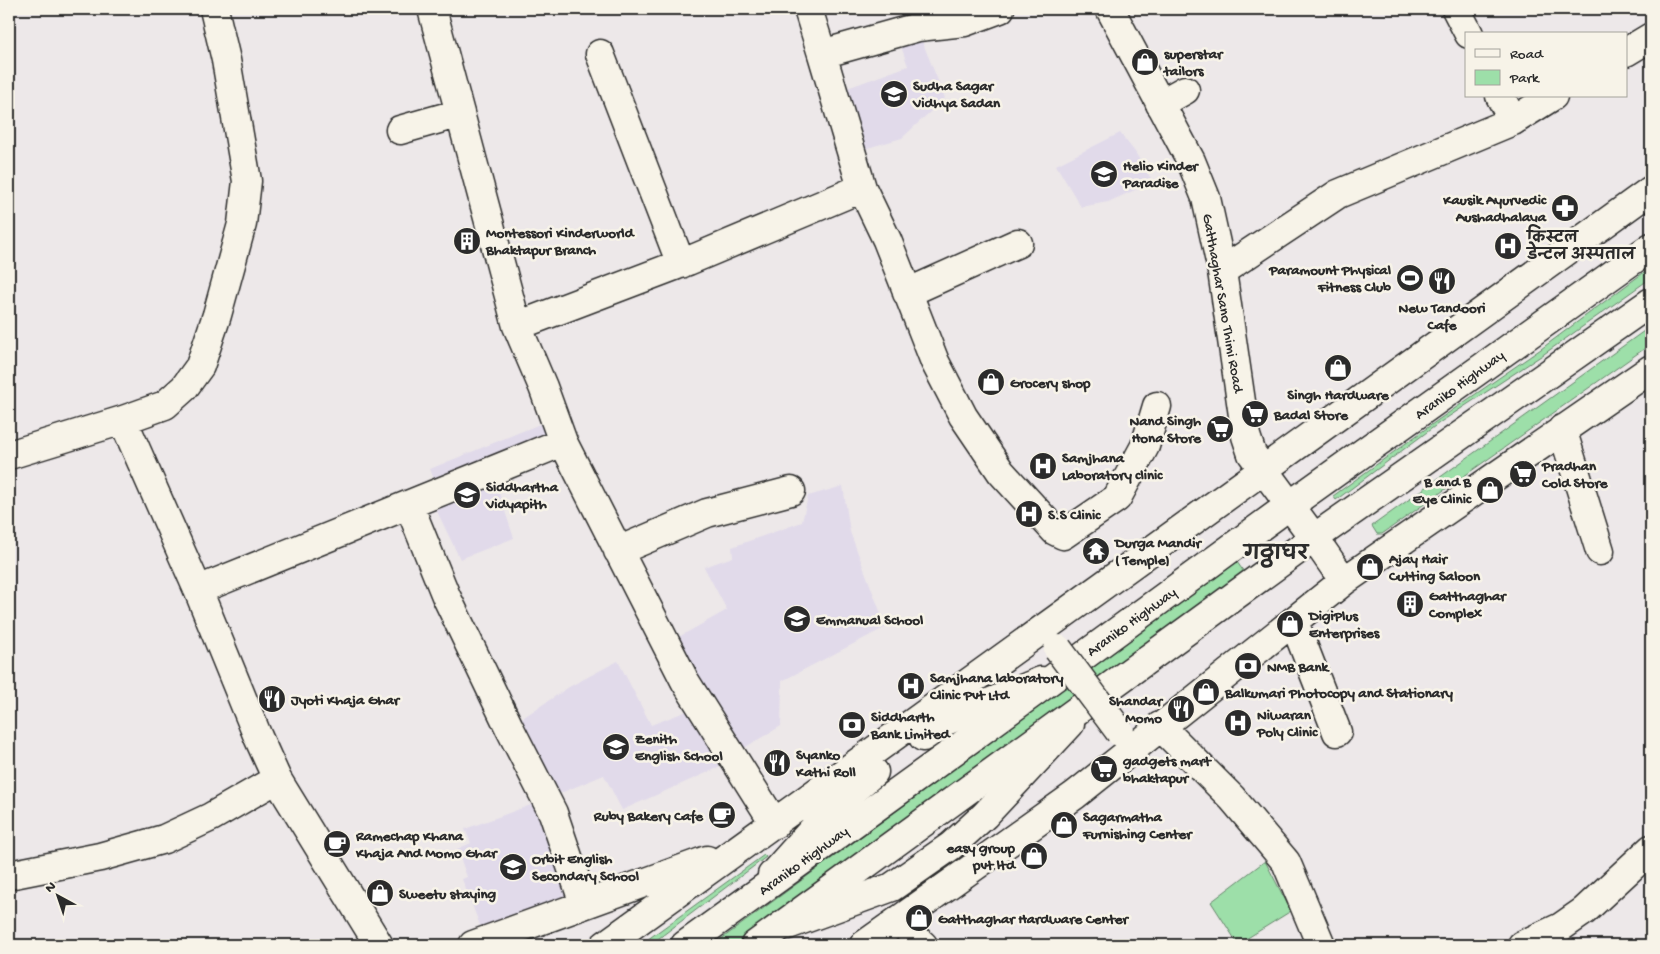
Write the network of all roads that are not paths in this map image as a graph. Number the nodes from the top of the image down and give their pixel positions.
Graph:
1 (214, 9) edge
2 (432, 9) edge
3 (808, 9) edge
4 (1000, 9) edge
5 (1110, 9) edge
6 (1456, 9) edge
7 (1468, 32) edge
8 (1651, 37) edge
9 (1628, 51) edge
10 (600, 54) dead end
11 (822, 54) junction
12 (1185, 90) dead end
13 (1501, 98) edge
14 (1550, 98) edge
15 (1160, 104) junction
16 (460, 113) junction
17 (1513, 121) junction
18 (400, 130) dead end
19 (862, 188) junction
20 (1651, 190) edge
21 (1018, 243) dead end
22 (1651, 247) edge
23 (680, 264) junction
24 (1222, 271) junction
25 (908, 292) junction
26 (1651, 302) edge
27 (517, 326) junction
28 (1651, 369) edge
29 (1157, 406) dead end
30 (123, 420) junction
31 (1562, 429) junction
32 (563, 442) junction
33 (9, 456) edge
34 (1263, 470) junction
35 (791, 491) dead end
36 (409, 505) junction
37 (1290, 505) junction
38 (1314, 538) junction
39 (618, 551) junction
40 (1600, 551) dead end
41 (1344, 582) junction
42 (198, 590) junction
43 (1294, 622) junction
44 (1059, 661) junction
45 (1160, 726) junction
46 (1120, 732) dead end
47 (1337, 732) dead end
48 (277, 780) junction
49 (775, 824) junction
50 (1651, 850) edge
51 (735, 851) junction
52 (9, 875) edge
53 (584, 904) junction
54 (900, 918) junction
55 (379, 945) edge
56 (473, 945) edge
57 (605, 945) edge
58 (685, 945) edge
59 (755, 945) edge
60 (864, 945) edge
61 (923, 945) edge
62 (1321, 945) edge
63 (1522, 945) edge

1 - 30 main road
2 - 16 main road
3 - 11 main road
4 - 11 main road
5 - 15 main road, Gatthaghar Sano Thimi Road
6 - 7 main road
8 - 9 main road
10 - 23 main road
11 - 19 main road
12 - 15 main road
13 - 17 main road
14 - 17 main road
15 - 24 main road, Gatthaghar Sano Thimi Road
16 - 18 main road
16 - 27 main road
17 - 24 main road
19 - 23 main road
19 - 25 main road
20 - 34 main road
21 - 25 main road
22 - 37 main road, Araniko Highway
23 - 27 main road
24 - 34 main road, Gatthaghar Sano Thimi Road
25 - 29 main road
26 - 38 main road
27 - 32 main road
28 - 31 main road
30 - 33 main road
30 - 42 main road
31 - 40 main road
31 - 41 main road
32 - 36 main road
32 - 39 main road
34 - 37 main road, Gatthaghar Sano Thimi Road
34 - 49 main road
35 - 39 main road
36 - 42 main road
36 - 53 main road
37 - 38 main road, Gatthaghar Sano Thimi Road
37 - 44 main road, Araniko Highway
38 - 41 main road, Gatthaghar Sano Thimi Road
38 - 59 main road
39 - 49 main road
41 - 43 main road
42 - 48 main road
43 - 45 main road
43 - 47 main road
44 - 46 main road, bridge
44 - 58 main road, Araniko Highway
45 - 54 main road
45 - 62 main road
48 - 52 main road
48 - 55 main road
49 - 51 main road
50 - 63 main road
51 - 53 main road
51 - 57 main road
53 - 56 main road
54 - 60 main road
54 - 61 main road

